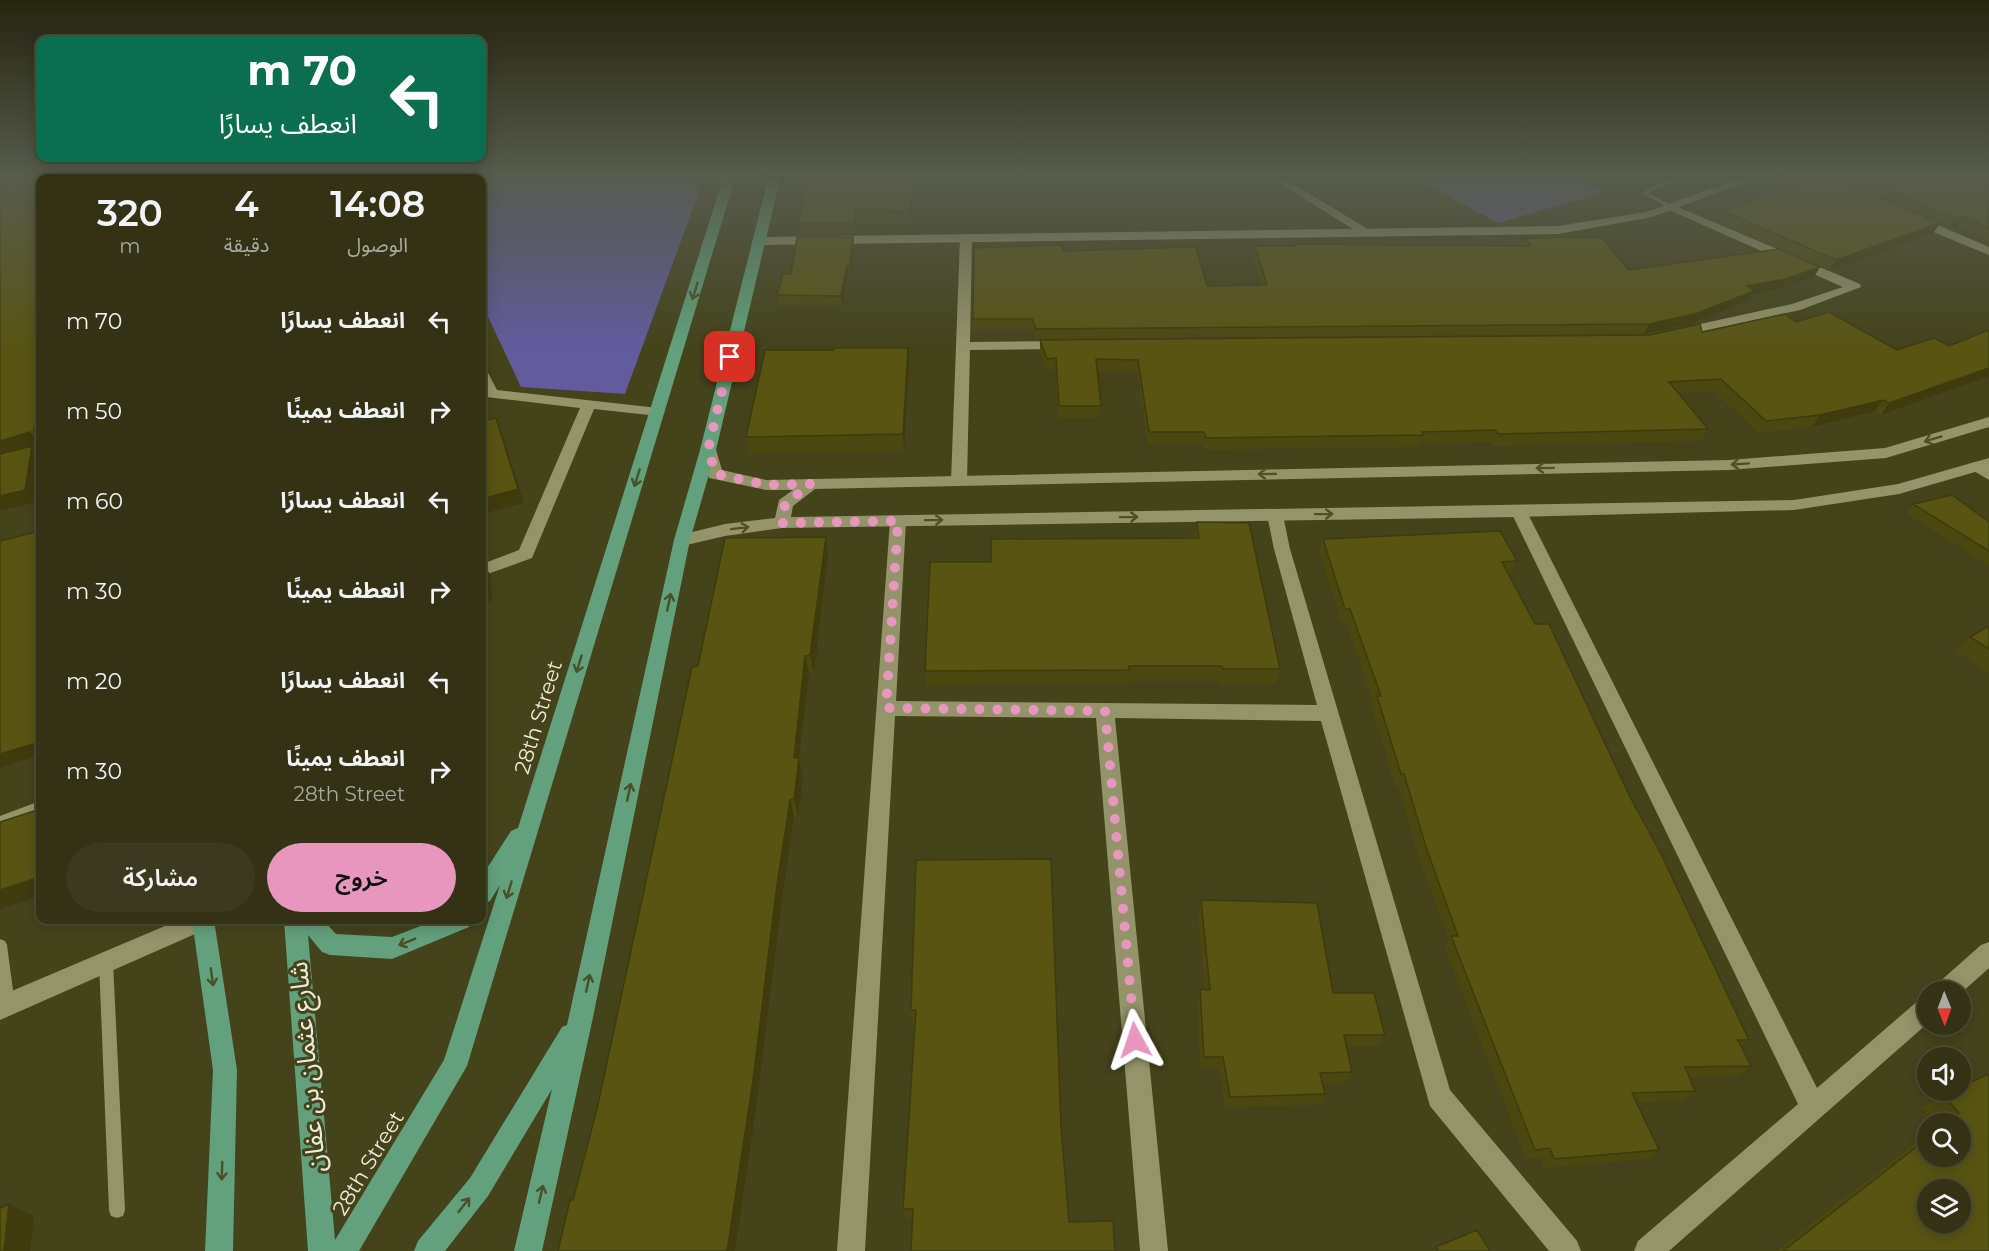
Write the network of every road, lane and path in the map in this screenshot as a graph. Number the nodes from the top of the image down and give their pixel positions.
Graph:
1 (712, 233) edge
2 (760, 233) edge
3 (1337, 233) edge
4 (1732, 233) edge
5 (1948, 233) edge
6 (966, 238) junction
7 (758, 241) junction
8 (1989, 251) edge
9 (1667, 335) edge
10 (1082, 345) edge
11 (963, 346) junction
12 (486, 383) edge
13 (589, 404) junction
14 (658, 412) junction
15 (1989, 422) edge
16 (708, 450) junction
17 (36, 452) edge
18 (0, 462) edge
19 (1984, 468) edge
20 (959, 481) junction
21 (811, 484) junction
22 (1519, 512) junction
23 (1275, 515) junction
24 (898, 521) junction
25 (782, 523) junction
26 (682, 540) junction
27 (486, 569) edge
28 (886, 708) junction
29 (1105, 711) junction
30 (1329, 713) junction
31 (36, 807) edge
32 (0, 820) edge
33 (531, 821) junction
34 (486, 888) edge
35 (194, 924) edge
36 (204, 924) edge
37 (295, 924) edge
38 (312, 924) edge
39 (451, 924) edge
40 (0, 945) edge
41 (1989, 953) edge
42 (106, 962) junction
43 (1957, 981) edge
44 (4, 1007) edge
45 (1917, 1017) edge
46 (580, 1022) junction
47 (1813, 1107) junction
48 (117, 1210) dead end
49 (219, 1251) edge
50 (322, 1251) edge
51 (344, 1251) edge
52 (428, 1251) edge
53 (528, 1251) edge
54 (851, 1251) edge
55 (1154, 1251) edge
56 (1567, 1251) edge
57 (1648, 1251) edge

1 -> 14 main road, 28th Street
2 - 7 main road
3 - 6 street
4 - 9 street
5 - 8 street
6 - 7 street
6 - 11 street
7 - 16 main road
10 - 11 street
11 - 20 street
12 - 13 street
13 - 14 street
13 - 27 street
14 -> 33 main road, 28th Street
15 -> 20 street
16 - 21 street
16 - 26 main road
17 - 18 street
19 - 22 street
20 - 21 street
21 - 25 street
23 -> 22 street
22 - 47 street
24 -> 23 street
23 - 30 street
24 - 25 street
24 - 28 street
26 -> 25 street
46 -> 26 main road
28 - 29 street
28 - 54 street
29 - 30 street
29 - 55 street
30 - 56 street
31 - 32 lane
33 - 34 main road
33 -> 51 main road, 28th Street
35 - 42 street
36 -> 49 main road
37 - 50 main road, شارع عثمان بن عفان
39 -> 38 main road
40 - 44 lane
41 - 43 street
42 - 44 street
42 - 48 lane
45 - 47 street
52 -> 46 main road
53 -> 46 main road
47 - 57 street

